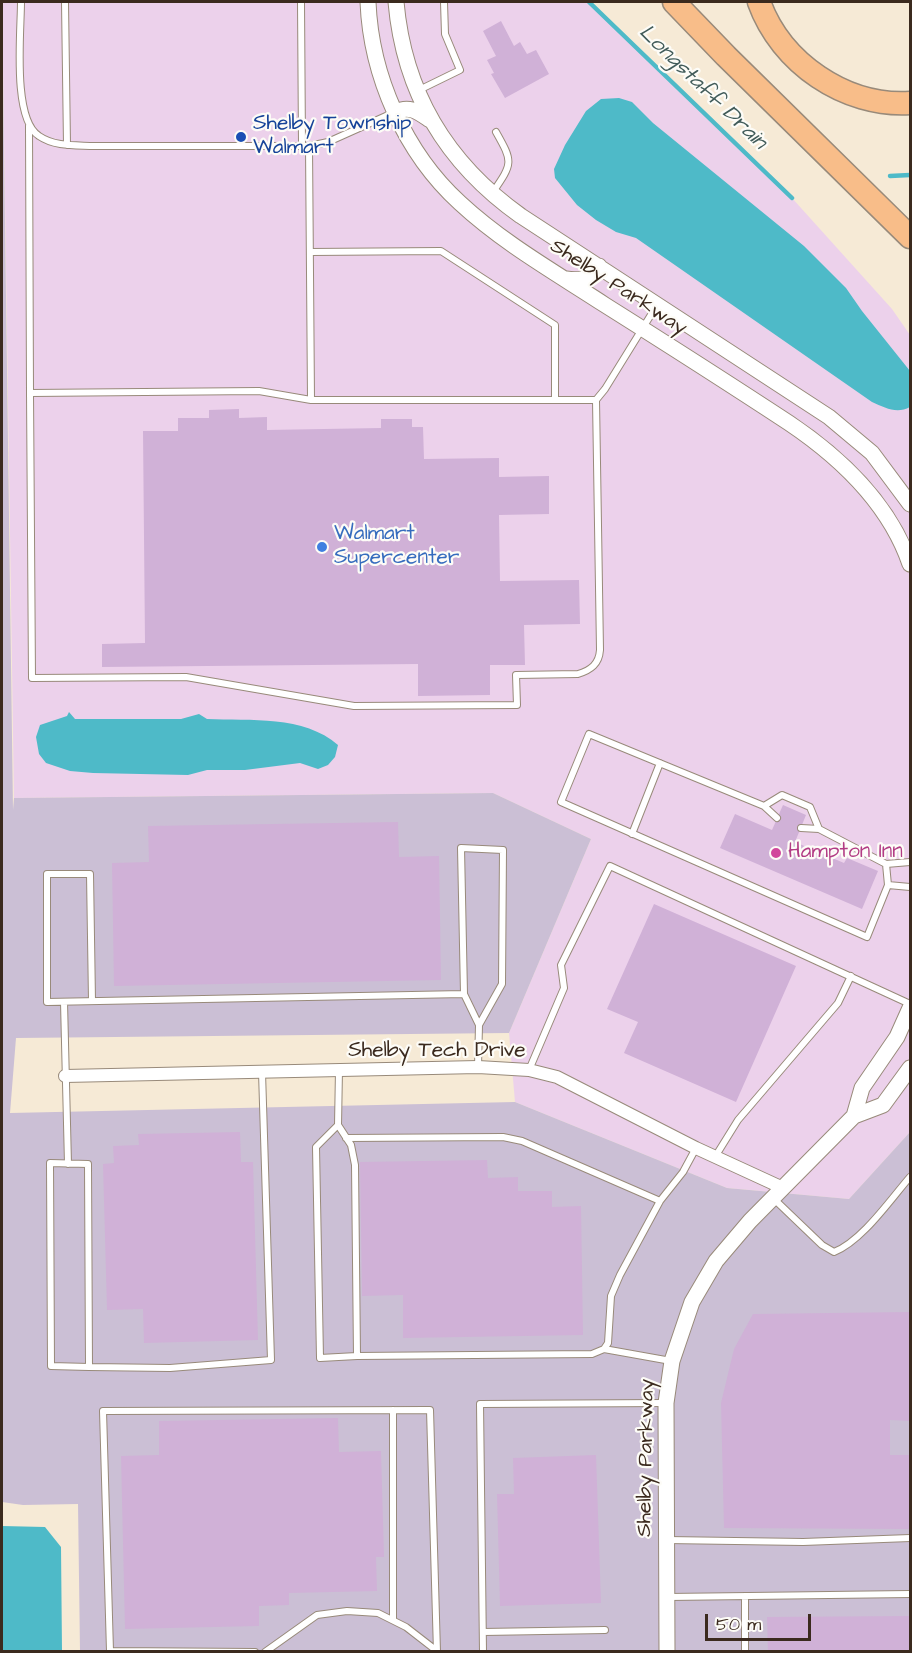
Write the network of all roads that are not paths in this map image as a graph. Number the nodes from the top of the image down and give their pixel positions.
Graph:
1 (21, 2) edge
2 (65, 2) edge
3 (301, 2) edge
4 (368, 2) edge
5 (396, 2) edge
6 (444, 2) edge
7 (674, 2) edge
8 (759, 2) edge
9 (417, 92) junction
10 (910, 102) edge
11 (395, 112) junction
12 (432, 121) junction
13 (29, 126) junction
14 (496, 132) dead end
15 (67, 145) junction
16 (306, 146) junction
17 (492, 194) junction
18 (910, 237) edge
19 (310, 252) junction
20 (599, 266) junction
21 (567, 279) junction
22 (658, 305) junction
23 (643, 329) junction
24 (30, 393) junction
25 (310, 400) junction
26 (555, 400) junction
27 (596, 400) junction
28 (910, 504) edge
29 (910, 564) edge
30 (660, 763) junction
31 (764, 806) junction
32 (777, 818) dead end
33 (801, 828) dead end
34 (819, 829) junction
35 (632, 834) junction
36 (910, 862) edge
37 (886, 864) junction
38 (888, 885) junction
39 (910, 887) edge
40 (851, 976) junction
41 (464, 994) junction
42 (92, 1001) junction
43 (64, 1002) junction
44 (910, 1006) edge
45 (479, 1025) junction
46 (478, 1067) junction
47 (910, 1068) edge
48 (339, 1070) junction
49 (529, 1070) junction
50 (262, 1072) junction
51 (65, 1076) junction
52 (854, 1116) junction
53 (338, 1125) junction
54 (346, 1138) junction
55 (696, 1148) junction
56 (716, 1156) junction
57 (68, 1164) junction
58 (910, 1177) edge
59 (778, 1193) junction
60 (660, 1200) junction
61 (604, 1348) junction
62 (357, 1356) junction
63 (672, 1361) junction
64 (89, 1367) junction
65 (666, 1402) junction
66 (393, 1410) junction
67 (910, 1538) edge
68 (666, 1540) junction
69 (910, 1594) edge
70 (745, 1596) junction
71 (666, 1597) junction
72 (393, 1620) junction
73 (605, 1630) dead end
74 (483, 1632) junction
75 (110, 1651) edge
76 (437, 1651) edge
77 (255, 1652) edge
78 (265, 1652) edge
79 (483, 1652) edge
80 (667, 1652) edge
81 (746, 1652) edge

1 - 13 lane
2 - 15 lane
3 - 16 lane
4 - 11 street, Shelby Parkway
5 - 9 street, Shelby Parkway
6 - 9 lane
7 - 18 highway
8 - 10 highway
9 - 12 street, Shelby Parkway
11 - 12 street
11 - 16 lane
11 - 21 street, Shelby Parkway
12 - 17 street, Shelby Parkway
13 - 15 lane
13 - 24 lane
14 - 17 lane
15 - 16 lane
16 - 19 lane
17 - 20 street, Shelby Parkway
19 - 25 lane
19 - 26 lane
20 - 21 street
20 - 22 street, Shelby Parkway
21 - 23 street, Shelby Parkway
22 - 23 lane
22 - 28 street, Shelby Parkway
23 - 27 lane
23 - 29 street, Shelby Parkway
24 - 25 lane
24 - 27 lane
25 - 26 lane
26 - 27 lane
30 - 31 lane
30 - 35 lane
30 - 35 lane
31 - 32 lane
31 - 34 lane
33 - 34 lane
34 - 37 lane
35 - 38 lane
36 - 37 lane
37 - 38 lane
38 - 39 lane
40 - 44 lane
40 - 49 lane
40 - 56 lane
41 - 42 lane
41 - 45 lane
41 - 45 lane
42 - 43 lane
42 - 43 lane
43 - 51 lane
44 - 52 street, Shelby Parkway
45 - 46 lane
46 - 48 street, Shelby Tech Drive
46 - 49 street, Shelby Tech Drive
47 - 52 street, Shelby Parkway
48 - 50 street, Shelby Tech Drive
48 - 53 lane
49 - 55 street, Shelby Tech Drive
50 - 51 street, Shelby Tech Drive
50 - 64 lane
51 - 57 lane
52 - 59 street, Shelby Parkway
53 - 54 lane
53 - 62 lane
54 - 60 lane
54 - 62 lane
55 - 56 street, Shelby Tech Drive
55 - 60 lane
56 - 59 street, Shelby Tech Drive
57 - 64 lane
57 - 64 lane
58 - 59 lane
59 - 63 street, Shelby Parkway
60 - 61 lane
61 - 62 lane
61 - 63 lane
63 - 65 street, Shelby Parkway
65 - 68 street, Shelby Parkway
65 - 74 lane
66 - 72 lane
66 - 75 lane
66 - 76 lane
67 - 68 lane
68 - 71 street, Shelby Parkway
69 - 70 lane
70 - 71 lane
70 - 81 lane
71 - 80 street, Shelby Parkway
72 - 76 lane
72 - 78 lane
73 - 74 lane
74 - 79 lane
75 - 77 lane

